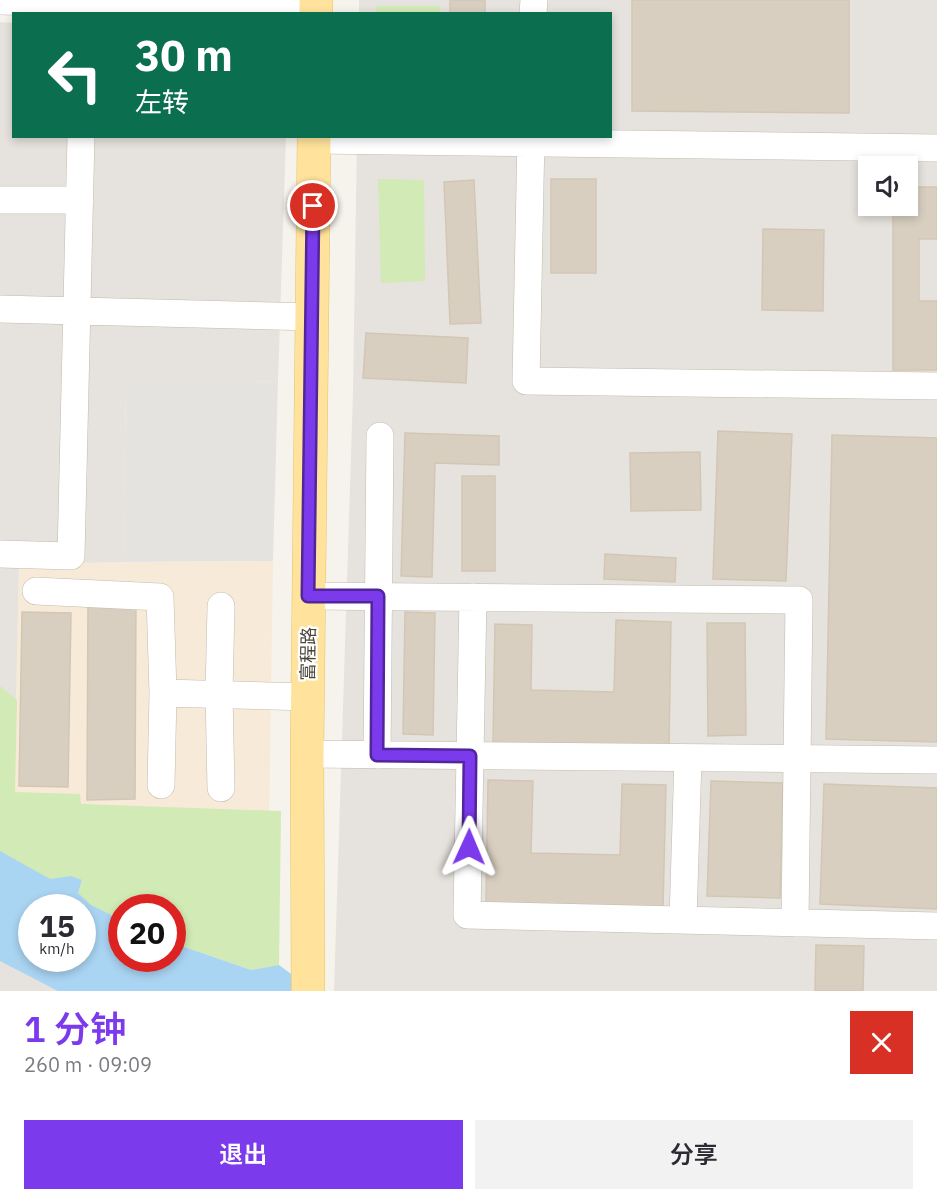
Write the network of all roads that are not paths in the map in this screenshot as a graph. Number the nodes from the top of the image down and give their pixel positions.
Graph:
1 (0, 1) edge
2 (316, 7) edge
3 (81, 138) edge
4 (314, 138) edge
5 (531, 140) edge
6 (937, 148) edge
7 (0, 200) edge
8 (80, 200) junction
9 (0, 309) edge
10 (77, 311) junction
11 (312, 317) junction
12 (937, 386) edge
13 (380, 436) dead end
14 (0, 554) edge
15 (36, 591) dead end
16 (308, 596) junction
17 (378, 596) junction
18 (473, 597) junction
19 (221, 606) dead end
20 (163, 693) junction
21 (219, 694) junction
22 (307, 697) junction
23 (306, 754) junction
24 (377, 755) junction
25 (470, 756) junction
26 (688, 758) junction
27 (797, 759) junction
28 (937, 760) edge
29 (161, 785) dead end
30 (221, 788) dead end
31 (683, 920) junction
32 (795, 923) junction
33 (937, 926) edge
34 (308, 979) edge

1 - 2 street
3 - 8 street
4 - 5 street
4 - 11 main road, 富程路
5 - 6 street
5 - 12 street
7 - 8 street
8 - 10 street
9 - 10 street
10 - 11 street
10 - 14 street
11 - 16 main road, 富程路
13 - 17 street
15 - 20 street
16 - 17 street
16 - 22 main road, 富程路
17 - 18 street
17 - 24 street
18 - 25 street
18 - 27 street
19 - 21 street
20 - 21 street
20 - 29 street
21 - 22 street
21 - 30 street
22 - 23 main road, 富程路
23 - 24 street
23 - 34 main road, 富程路
24 - 25 street
25 - 26 street
25 - 31 street
26 - 27 street
26 - 31 street
27 - 28 street
27 - 32 street
31 - 32 street
32 - 33 street

